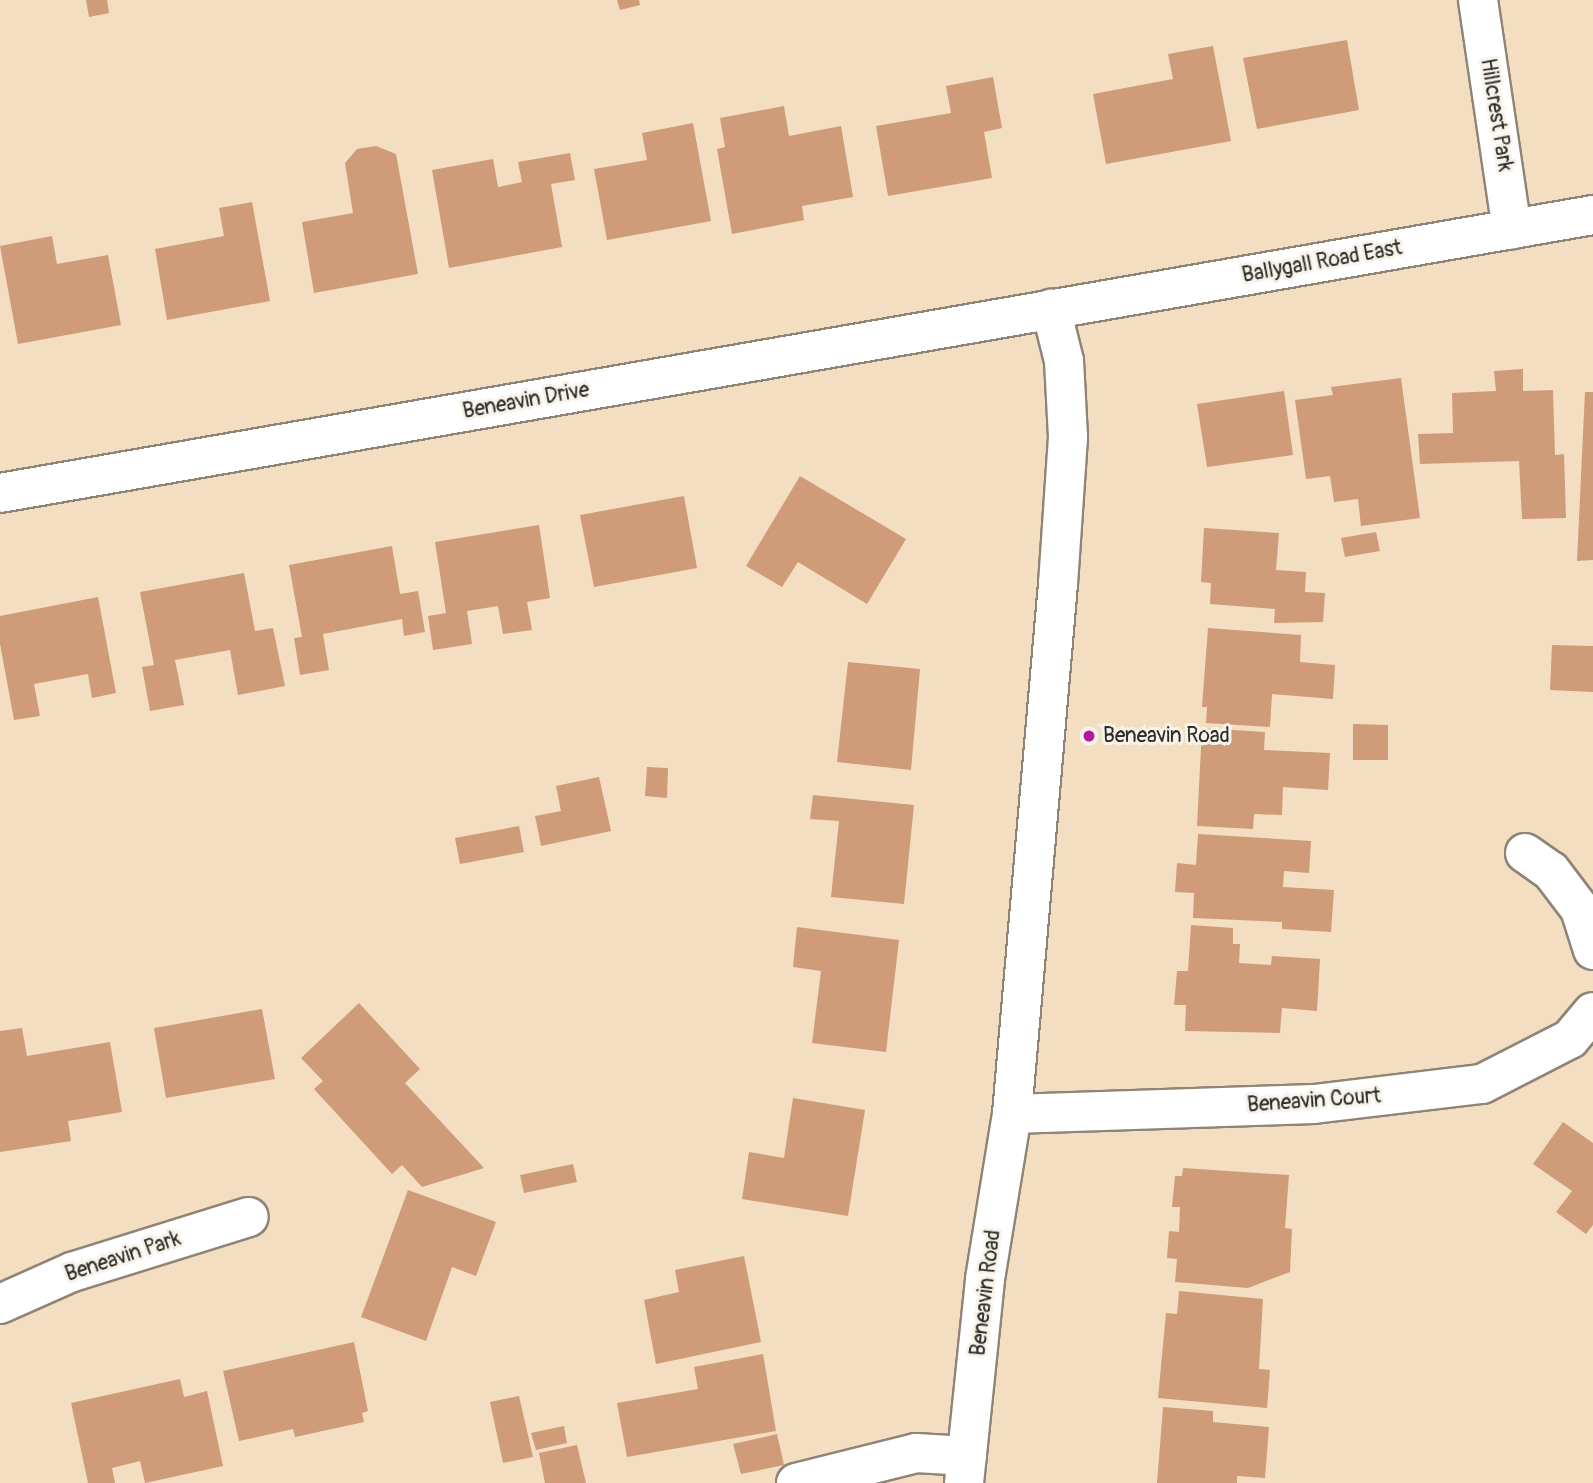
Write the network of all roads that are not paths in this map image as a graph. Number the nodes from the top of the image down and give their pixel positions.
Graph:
1 (1478, 0) edge
2 (1593, 215) edge
3 (1512, 230) junction
4 (1051, 309) junction
5 (0, 493) edge
6 (1525, 853) dead end
7 (1593, 950) edge
8 (1593, 1012) edge
9 (1012, 1114) junction
10 (249, 1217) dead end
11 (0, 1304) edge
12 (965, 1469) edge
13 (796, 1483) edge

1 - 3 street, Hillcrest Park
2 - 3 street, Ballygall Road East
3 - 4 street, Ballygall Road East
4 - 5 street, Beneavin Drive
4 - 9 street, Beneavin Road
6 - 7 street
8 - 9 street, Beneavin Court
9 - 12 street, Beneavin Road
10 - 11 street, Beneavin Park
12 - 13 street

